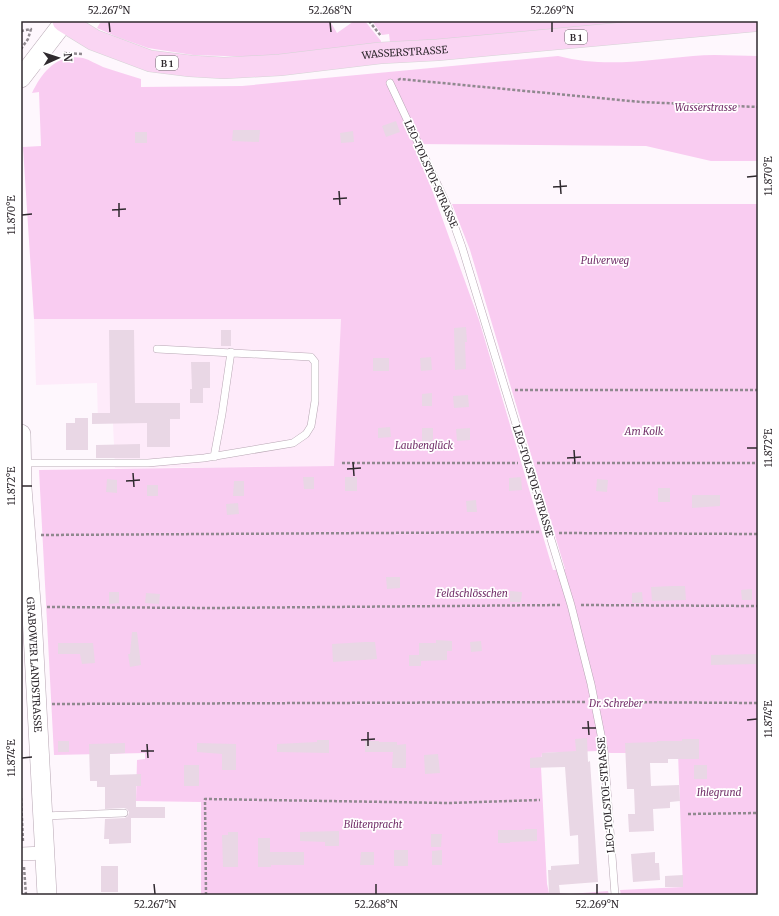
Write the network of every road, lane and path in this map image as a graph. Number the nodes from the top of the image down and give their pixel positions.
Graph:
1 (63, 21) edge
2 (368, 21) edge
3 (754, 21) edge
4 (21, 30) edge
5 (383, 39) dead end
6 (21, 49) edge
7 (21, 78) edge
8 (390, 83) joint
9 (758, 107) edge
10 (157, 349) dead end
11 (231, 352) junction
12 (506, 389) junction
13 (758, 390) edge
14 (21, 434) edge
15 (214, 456) junction
16 (758, 462) edge
17 (22, 463) edge
18 (342, 463) dead end
19 (527, 463) junction
20 (22, 488) edge
21 (548, 533) junction
22 (758, 534) edge
23 (36, 535) dead end
24 (571, 605) junction
25 (758, 606) edge
26 (47, 607) dead end
27 (595, 702) junction
28 (758, 703) edge
29 (37, 705) junction
30 (540, 800) dead end
31 (124, 813) dead end
32 (758, 813) edge
33 (688, 814) dead end
34 (43, 816) junction
35 (45, 853) junction
36 (21, 854) edge
37 (47, 895) edge
38 (206, 895) edge
39 (615, 895) edge

1 - 3 main road, WASSERSTRASSE / B 1
1 - 7 main road
2 - 5 path
4 - 6 path
8 - 9 path
8 - 12 lane, LEO-TOLSTOI-STRASSE
10 - 11 lane
11 - 15 lane
11 - 15 lane
12 - 13 path
12 - 19 lane, LEO-TOLSTOI-STRASSE
14 - 17 main road, GRABOWER LANDSTRASSE
15 - 17 lane
16 - 19 path
17 - 20 main road, GRABOWER LANDSTRASSE
18 - 19 path
19 - 21 lane, LEO-TOLSTOI-STRASSE
20 - 29 main road, GRABOWER LANDSTRASSE
21 - 22 path
21 - 23 path
21 - 24 lane, LEO-TOLSTOI-STRASSE
24 - 25 path
24 - 26 path
24 - 27 lane, LEO-TOLSTOI-STRASSE
27 - 28 path
27 - 29 path
27 - 39 lane, LEO-TOLSTOI-STRASSE
29 - 34 main road, GRABOWER LANDSTRASSE
30 - 38 path
31 - 34 lane
32 - 33 path
34 - 35 main road, GRABOWER LANDSTRASSE
35 - 36 street
35 - 37 main road, GRABOWER LANDSTRASSE

